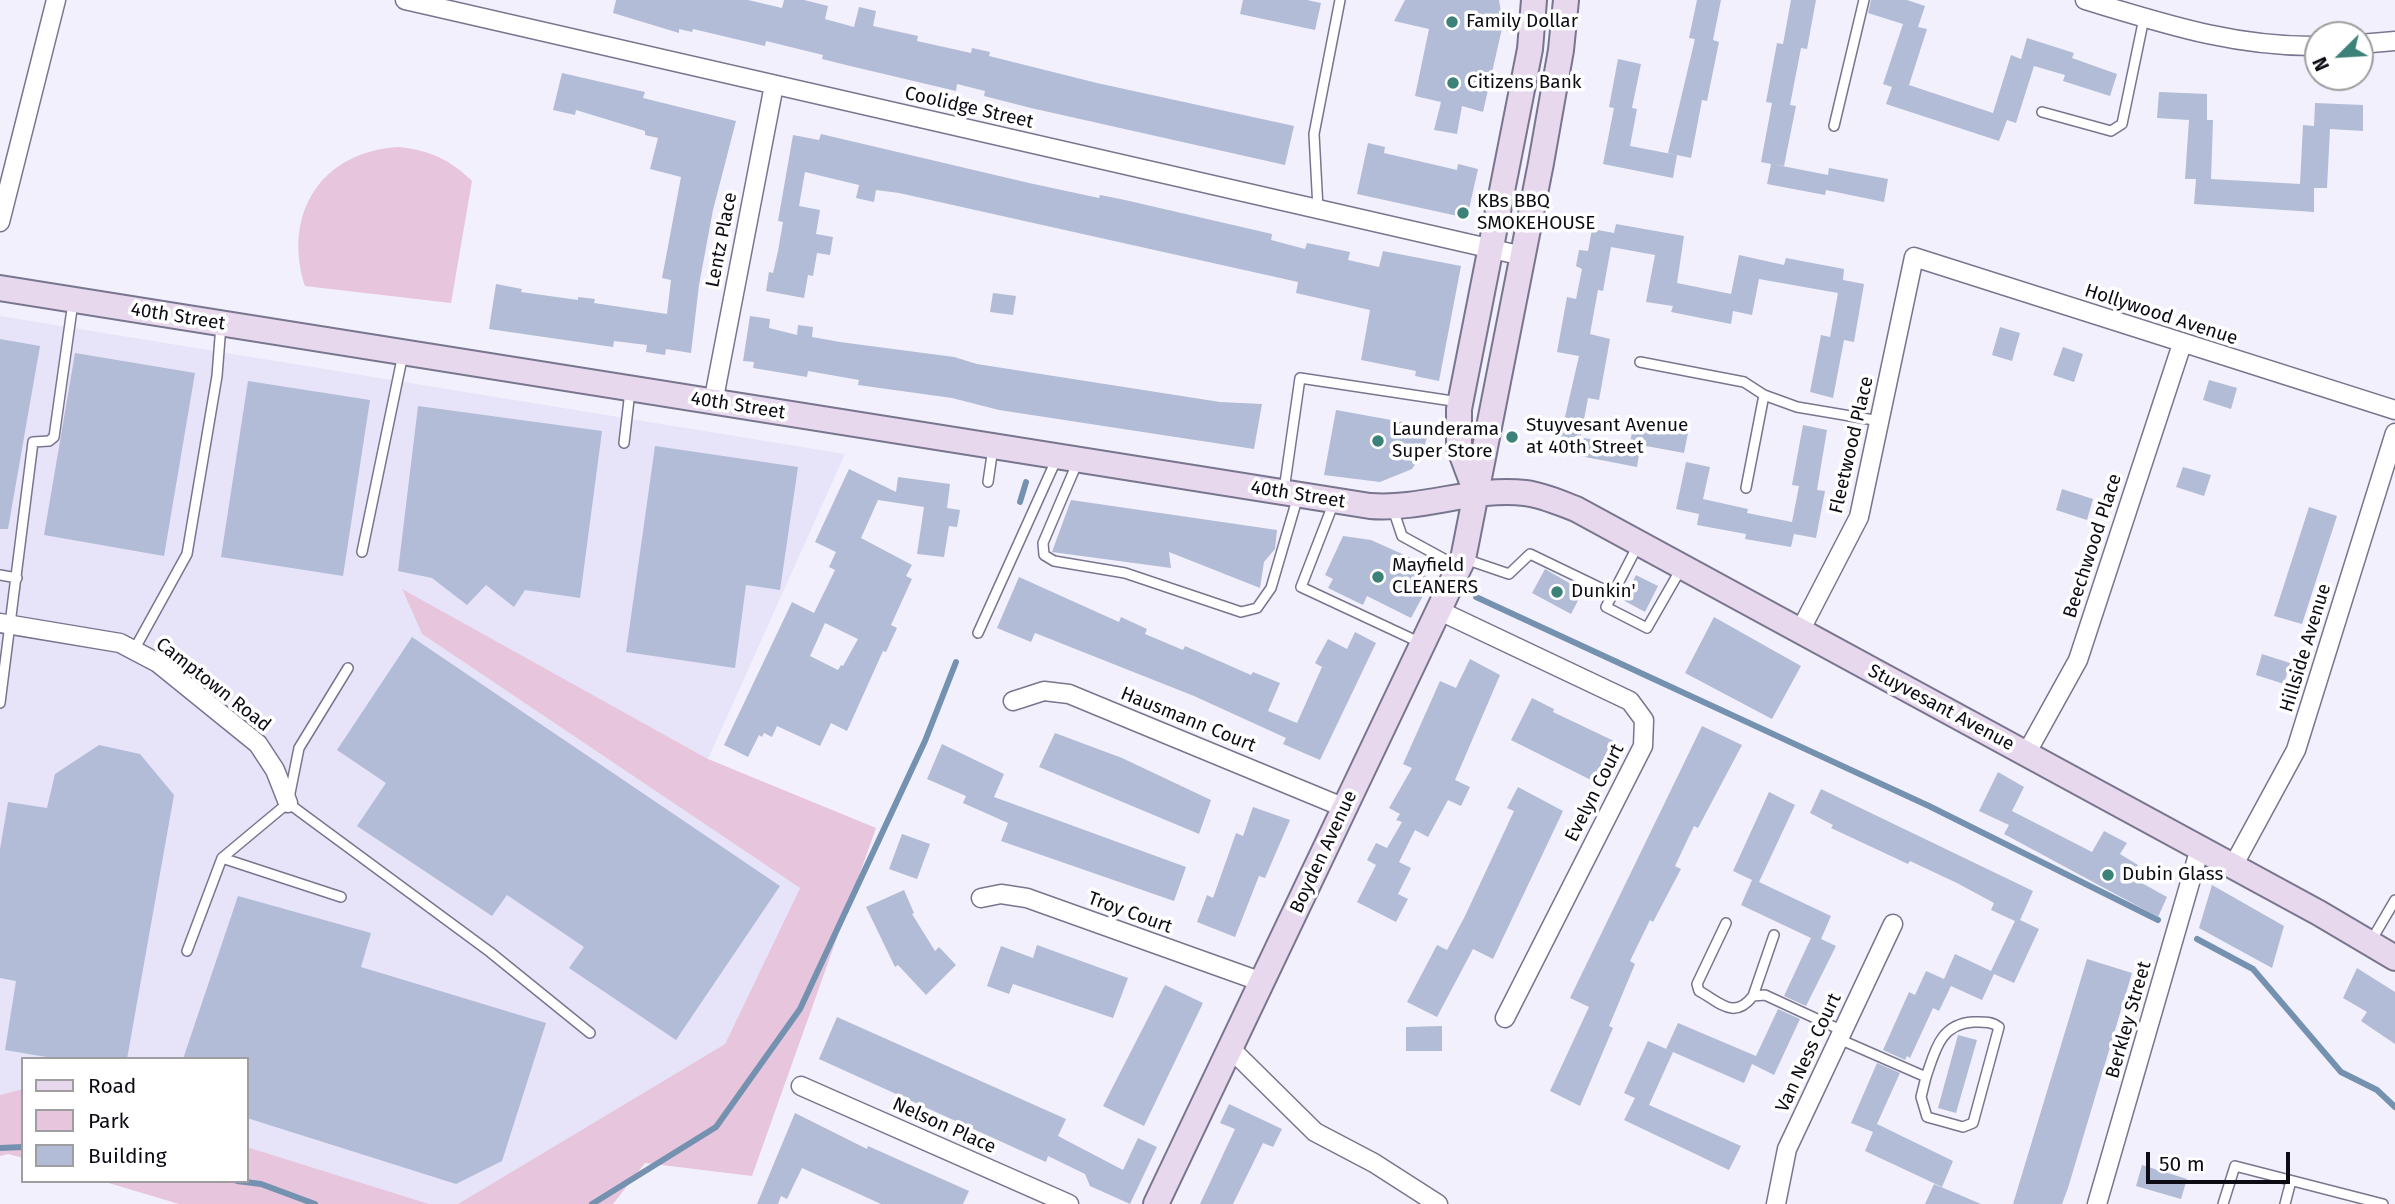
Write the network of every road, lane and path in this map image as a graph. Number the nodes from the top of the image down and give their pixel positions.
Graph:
1 (56, 0) edge
2 (405, 0) edge
3 (1340, 0) edge
4 (1521, 0) edge
5 (1534, 0) edge
6 (1566, 0) edge
7 (1864, 0) edge
8 (2085, 0) edge
9 (2119, 5) edge
10 (2144, 18) junction
11 (2395, 41) edge
12 (2374, 43) edge
13 (2304, 45) edge
14 (1530, 49) junction
15 (774, 85) junction
16 (2042, 112) dead end
17 (1834, 126) dead end
18 (1318, 209) junction
19 (0, 222) edge
20 (1491, 249) junction
21 (1523, 256) junction
22 (1914, 257) joint
23 (0, 288) edge
24 (74, 300) junction
25 (221, 324) junction
26 (2182, 344) junction
27 (404, 353) junction
28 (1640, 362) dead end
29 (631, 389) junction
30 (1764, 395) junction
31 (713, 402) junction
32 (1460, 403) junction
33 (2395, 410) edge
34 (1880, 421) junction
35 (2395, 433) edge
36 (624, 443) dead end
37 (993, 447) junction
38 (1068, 458) junction
39 (988, 482) dead end
40 (1746, 488) dead end
41 (1291, 493) junction
42 (1477, 495) junction
43 (1335, 500) junction
44 (1393, 508) junction
45 (1639, 544) junction
46 (362, 552) dead end
47 (1462, 564) junction
48 (1682, 567) junction
49 (0, 575) edge
50 (17, 578) junction
51 (1613, 594) junction
52 (1440, 611) junction
53 (4, 623) edge
54 (1800, 631) junction
55 (978, 633) dead end
56 (1424, 645) junction
57 (134, 650) junction
58 (348, 668) dead end
59 (1013, 701) dead end
60 (0, 703) edge
61 (2026, 754) junction
62 (288, 803) junction
63 (1345, 808) junction
64 (2200, 848) junction
65 (222, 858) junction
66 (2233, 866) junction
67 (341, 897) dead end
68 (981, 898) dead end
69 (2395, 900) edge
70 (1726, 923) dead end
71 (1893, 924) dead end
72 (1774, 935) dead end
73 (2369, 943) junction
74 (187, 951) dead end
75 (2395, 958) edge
76 (1262, 982) junction
77 (1754, 996) junction
78 (1505, 1018) dead end
79 (590, 1033) dead end
80 (1841, 1035) junction
81 (1231, 1049) junction
82 (1926, 1077) junction
83 (802, 1086) dead end
84 (2291, 1181) junction
85 (1069, 1204) edge
86 (1156, 1204) edge
87 (1438, 1204) edge
88 (1776, 1204) edge
89 (2097, 1204) edge
90 (2223, 1204) edge
91 (2284, 1204) edge
92 (2383, 1204) edge

1 - 19 street
2 - 15 street, Coolidge Street
3 - 18 lane
4 - 14 street
5 - 14 street
6 - 21 street
7 - 17 lane
8 - 9 street
9 - 10 street
10 - 13 street
10 - 16 lane
11 - 12 street
14 - 20 street
15 - 18 street, Coolidge Street
15 - 31 street, Lentz Place
18 - 20 street, Coolidge Street
20 - 21 street, Coolidge Street
20 - 32 street
21 - 42 street
22 - 26 street, Hollywood Avenue
22 - 34 street, Fleetwood Place
23 - 24 street, 40th Street
24 - 25 street, 40th Street
24 - 50 lane
25 - 27 street, 40th Street
25 - 57 lane
26 - 33 street, Hollywood Avenue
26 - 61 street, Beechwood Place
27 - 29 street, 40th Street
27 - 46 lane
28 - 30 lane
29 - 31 street, 40th Street
29 - 36 lane
30 - 34 lane
30 - 40 lane
31 - 37 street, 40th Street
32 - 41 lane
32 - 42 street
34 - 54 street, Fleetwood Place
35 - 66 street, Hillside Avenue
37 - 38 street, 40th Street
37 - 39 lane
38 - 41 street, 40th Street
38 - 41 lane
38 - 55 lane
41 - 43 street, 40th Street
42 - 44 street, 40th Street
42 - 45 street, Stuyvesant Avenue
42 - 47 street, Boyden Avenue
43 - 44 street, 40th Street
43 - 56 lane
44 - 47 lane
45 - 48 street, Stuyvesant Avenue
45 - 51 lane
47 - 51 lane
47 - 52 street, Boyden Avenue
48 - 51 lane
48 - 54 street, Stuyvesant Avenue
49 - 50 lane
50 - 53 lane
52 - 56 street, Boyden Avenue
52 - 78 street, Evelyn Court
53 - 57 street, Camptown Road
53 - 60 lane
54 - 61 street, Stuyvesant Avenue
56 - 63 street, Boyden Avenue
57 - 62 street, Camptown Road
58 - 62 lane
59 - 63 street, Hausmann Court
61 - 64 street, Stuyvesant Avenue
62 - 65 lane
62 - 79 lane
63 - 76 street, Boyden Avenue
64 - 66 street, Stuyvesant Avenue
64 - 89 street, Berkley Street
65 - 67 lane
65 - 74 lane
66 - 73 street, Stuyvesant Avenue
68 - 76 street, Troy Court
69 - 73 lane
70 - 77 lane
71 - 80 street, Van Ness Court
72 - 77 lane
73 - 75 street, Stuyvesant Avenue
76 - 81 street, Boyden Avenue
77 - 80 lane
80 - 82 lane
80 - 88 street, Van Ness Court
81 - 86 street, Boyden Avenue
81 - 87 street
82 - 82 lane
83 - 85 street, Nelson Place
84 - 90 lane
84 - 91 lane
84 - 92 lane

